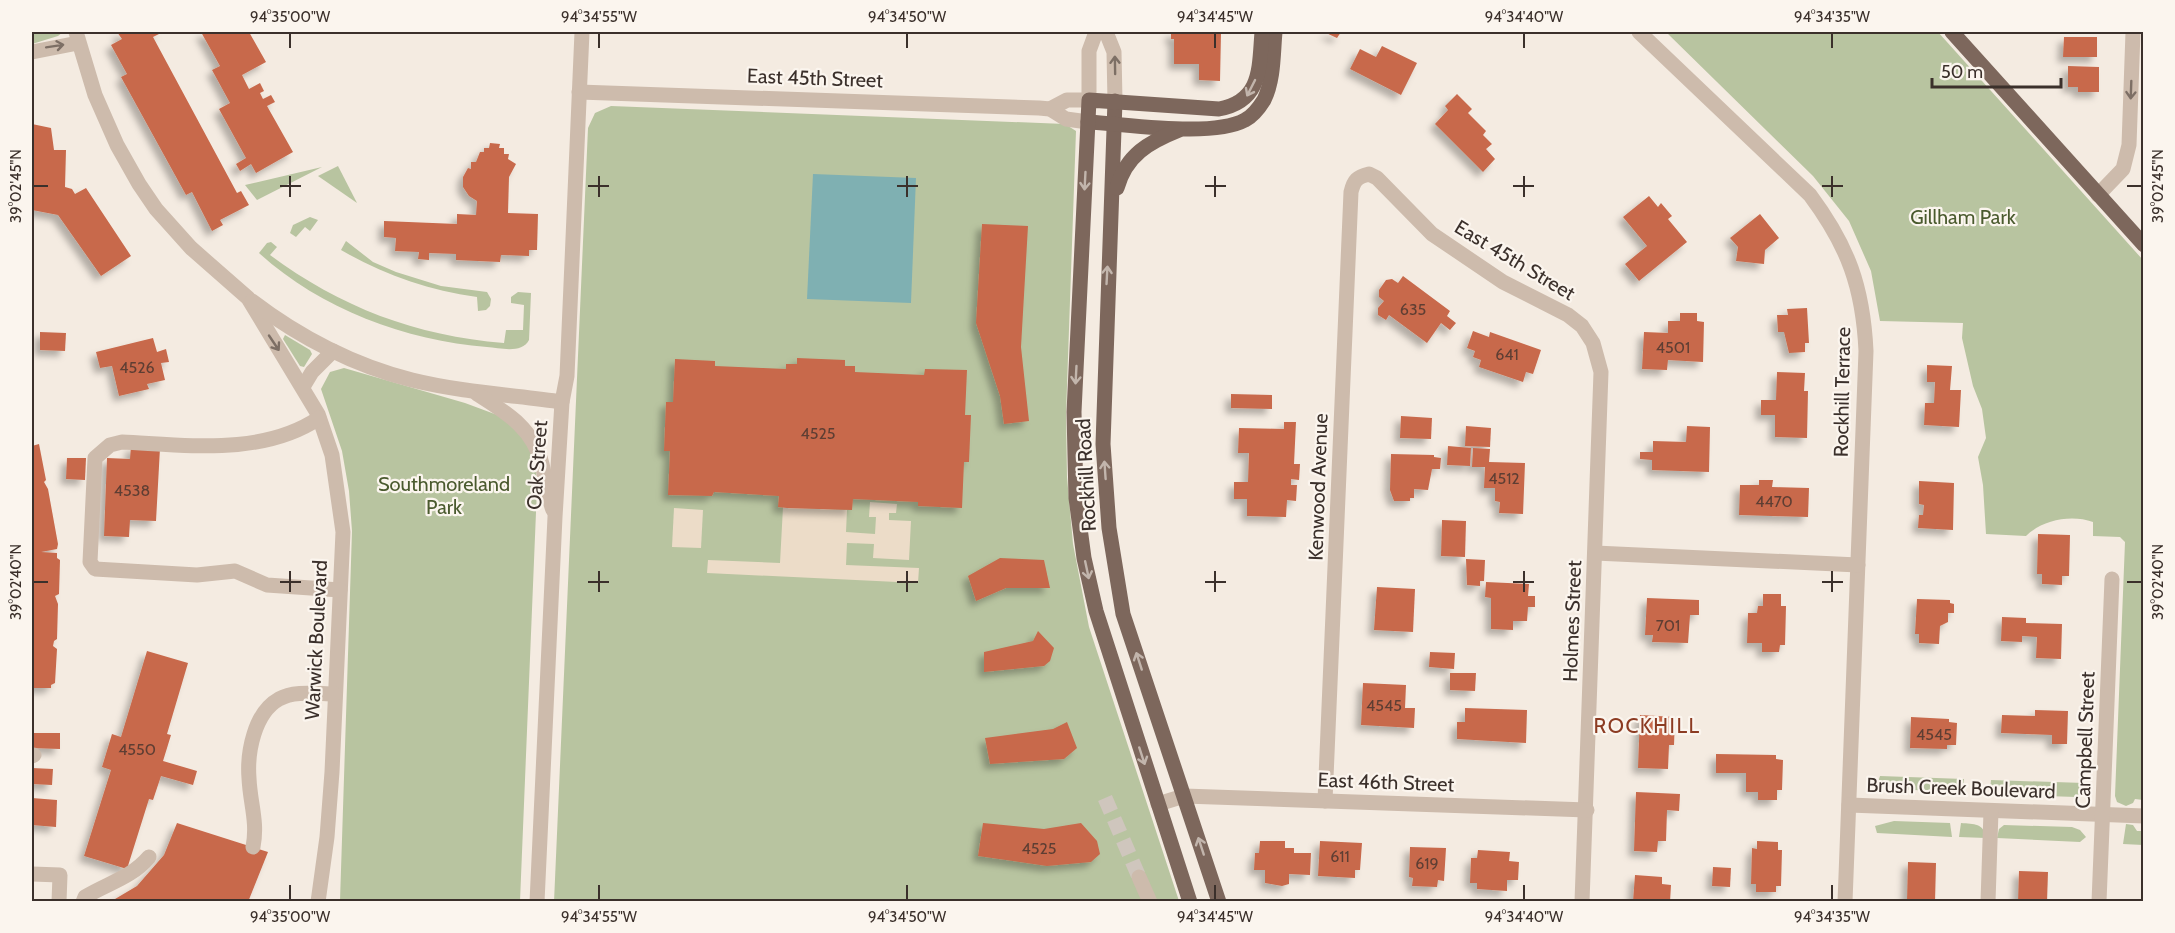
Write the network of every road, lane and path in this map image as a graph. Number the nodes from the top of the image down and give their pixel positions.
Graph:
1 (582, 32) edge
2 (1096, 32) edge
3 (1106, 32) edge
4 (1262, 32) edge
5 (1275, 32) edge
6 (1639, 32) edge
7 (1952, 32) edge
8 (2133, 32) edge
9 (77, 37) edge
10 (32, 52) edge
11 (579, 92) junction
12 (1089, 100) junction
13 (1115, 101) junction
14 (1050, 109) junction
15 (1088, 122) junction
16 (1114, 123) junction
17 (1185, 128) junction
18 (1358, 177) joint
19 (2098, 195) junction
20 (1112, 205) junction
21 (2144, 245) edge
22 (248, 298) junction
23 (1593, 343) joint
24 (333, 351) junction
25 (303, 387) junction
26 (472, 391) junction
27 (562, 402) junction
28 (319, 418) junction
29 (555, 517) junction
30 (1595, 554) junction
31 (1858, 565) junction
32 (2112, 579) dead end
33 (340, 590) junction
34 (334, 694) junction
35 (1184, 796) junction
36 (1325, 801) junction
37 (1158, 804) junction
38 (1849, 805) junction
39 (1587, 810) junction
40 (1991, 811) junction
41 (2103, 815) junction
42 (2144, 816) edge
43 (253, 847) dead end
44 (149, 857) dead end
45 (32, 874) edge
46 (1140, 877) tunnel mouth
47 (317, 901) edge
48 (59, 902) edge
49 (83, 902) edge
50 (537, 902) edge
51 (1150, 902) edge
52 (1190, 902) edge
53 (1219, 902) edge
54 (1582, 902) edge
55 (1845, 902) edge
56 (1988, 902) edge
57 (2099, 902) edge

1 - 11 street, Oak Street
2 - 12 street, Rockhill Road
13 -> 3 street, Rockhill Road
4 -> 13 main road, East 45th Street
5 - 17 main road
6 - 31 street, Rockhill Terrace
7 - 19 main road
8 -> 19 street
10 -> 9 street
9 - 22 street, Warwick Boulevard
11 - 14 street, East 45th Street
11 - 27 street, Oak Street
12 - 13 main road, East 45th Street
12 - 14 street, East 45th Street
12 - 15 main road, Rockhill Road
13 - 16 main road, Rockhill Road
14 - 15 street, East 45th Street
15 - 16 main road, East 45th Street
15 -> 37 main road, Rockhill Road
16 - 17 main road, East 45th Street
16 - 20 main road, Rockhill Road
17 - 20 main road
18 - 23 street, East 45th Street
18 - 36 street, Kenwood Avenue
19 - 21 main road
35 -> 20 main road, Rockhill Road
22 - 24 street
22 -> 25 street, Warwick Boulevard
23 - 30 street, Holmes Street
24 - 25 street
24 - 26 street
25 - 28 street, Warwick Boulevard
26 - 27 street
26 - 29 street
27 - 29 street, Oak Street
28 - 33 street, Warwick Boulevard
28 - 33 street
29 - 50 street, Oak Street
30 - 31 street
30 - 39 street, Holmes Street
31 - 38 street, Rockhill Terrace
32 - 41 street, Campbell Street
33 - 34 street, Warwick Boulevard
34 - 43 street
34 - 47 street, Warwick Boulevard
35 - 36 street, East 46th Street
35 - 37 street, East 46th Street
53 -> 35 main road, Rockhill Road
36 - 39 street, East 46th Street
37 - 52 main road, Rockhill Road
38 - 40 street, Brush Creek Boulevard
38 - 55 street, Rockhill Terrace
39 - 54 street, Holmes Street
40 - 41 street, Brush Creek Boulevard
40 - 56 street
41 - 42 street, Brush Creek Boulevard
41 - 57 street, Campbell Street
44 - 49 street
45 - 48 street
46 - 51 street

